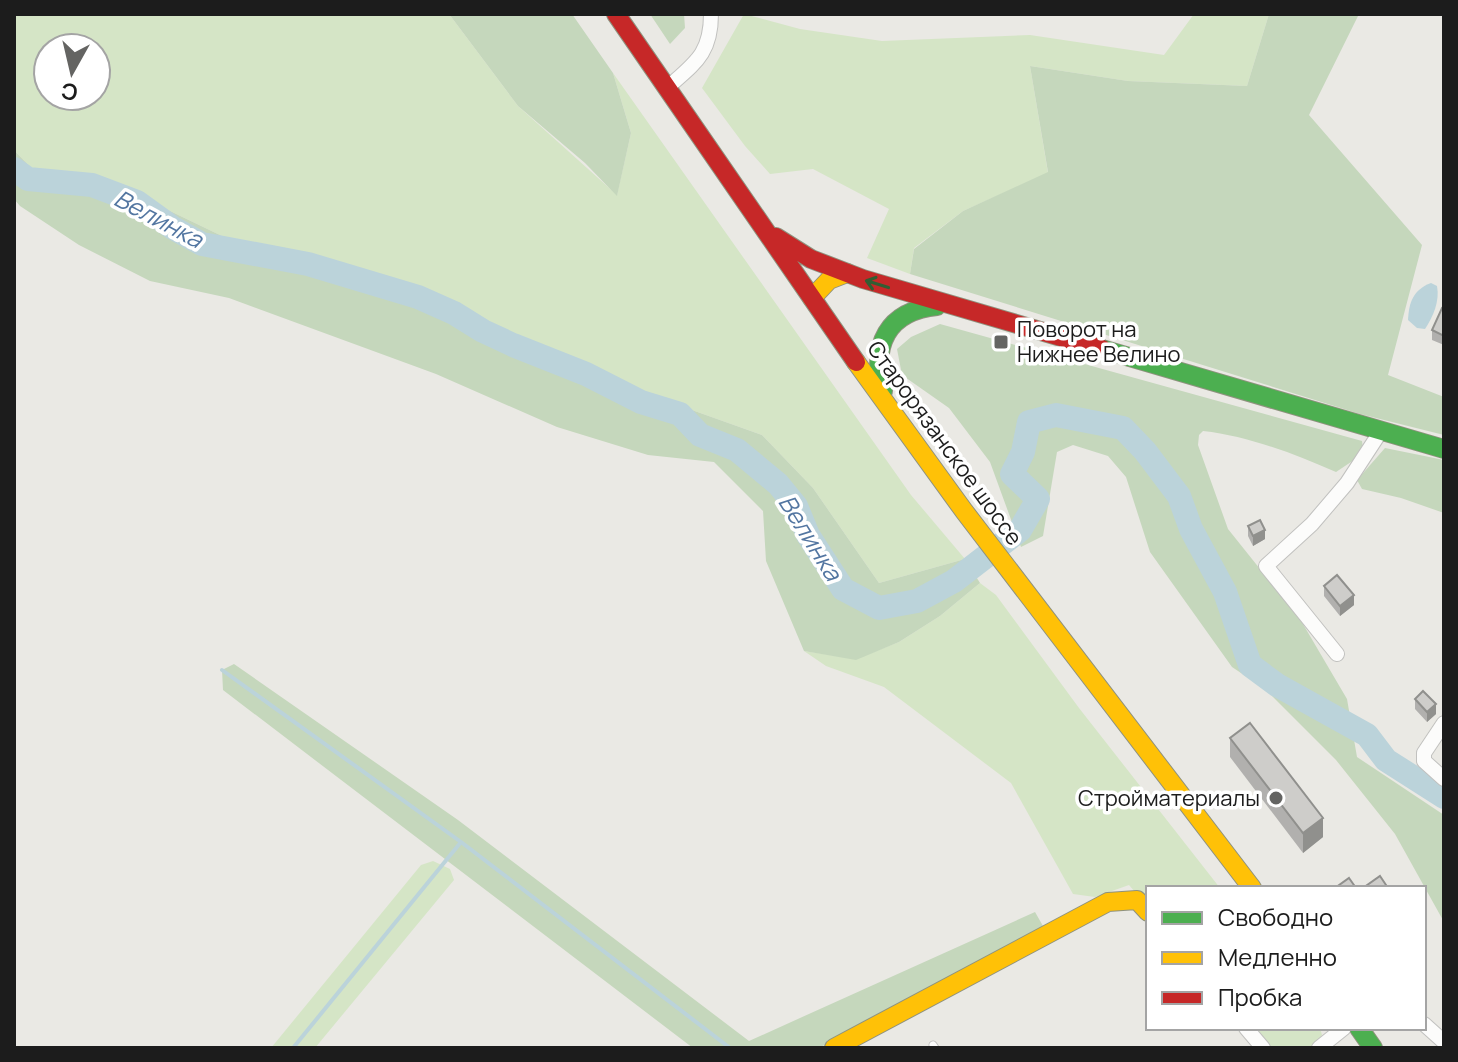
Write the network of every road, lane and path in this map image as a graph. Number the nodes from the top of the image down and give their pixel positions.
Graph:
1 (616, 14) edge
2 (711, 14) edge
3 (667, 88) junction
4 (764, 227) junction
5 (847, 273) junction
6 (812, 298) junction
7 (952, 306) junction
8 (885, 334) junction
9 (845, 346) junction
10 (888, 405) junction
11 (1381, 431) junction
12 (1444, 449) edge
13 (1337, 654) dead end
14 (1444, 723) edge
15 (1444, 779) edge
16 (1250, 886) edge
17 (1146, 910) edge
18 (1426, 1026) edge
19 (1248, 1030) edge
20 (1342, 1030) edge
21 (1360, 1030) edge
22 (1444, 1042) edge
23 (834, 1048) edge
24 (1263, 1048) edge
25 (1319, 1048) edge
26 (1373, 1048) edge

1 - 3 street, Старорязанское шоссе
2 - 3 street
3 - 4 street, Старорязанское шоссе
4 - 5 street
4 - 6 street, Старорязанское шоссе
5 - 6 street
7 -> 5 street
6 - 9 street, Старорязанское шоссе
7 - 8 street
7 - 11 street
8 - 9 street
8 - 10 street
9 - 10 street, Старорязанское шоссе
10 - 16 street, Старорязанское шоссе
11 - 12 street
11 - 13 street
14 - 15 street
17 - 23 street
18 - 22 street
19 - 24 street
20 - 25 street
21 - 26 street

